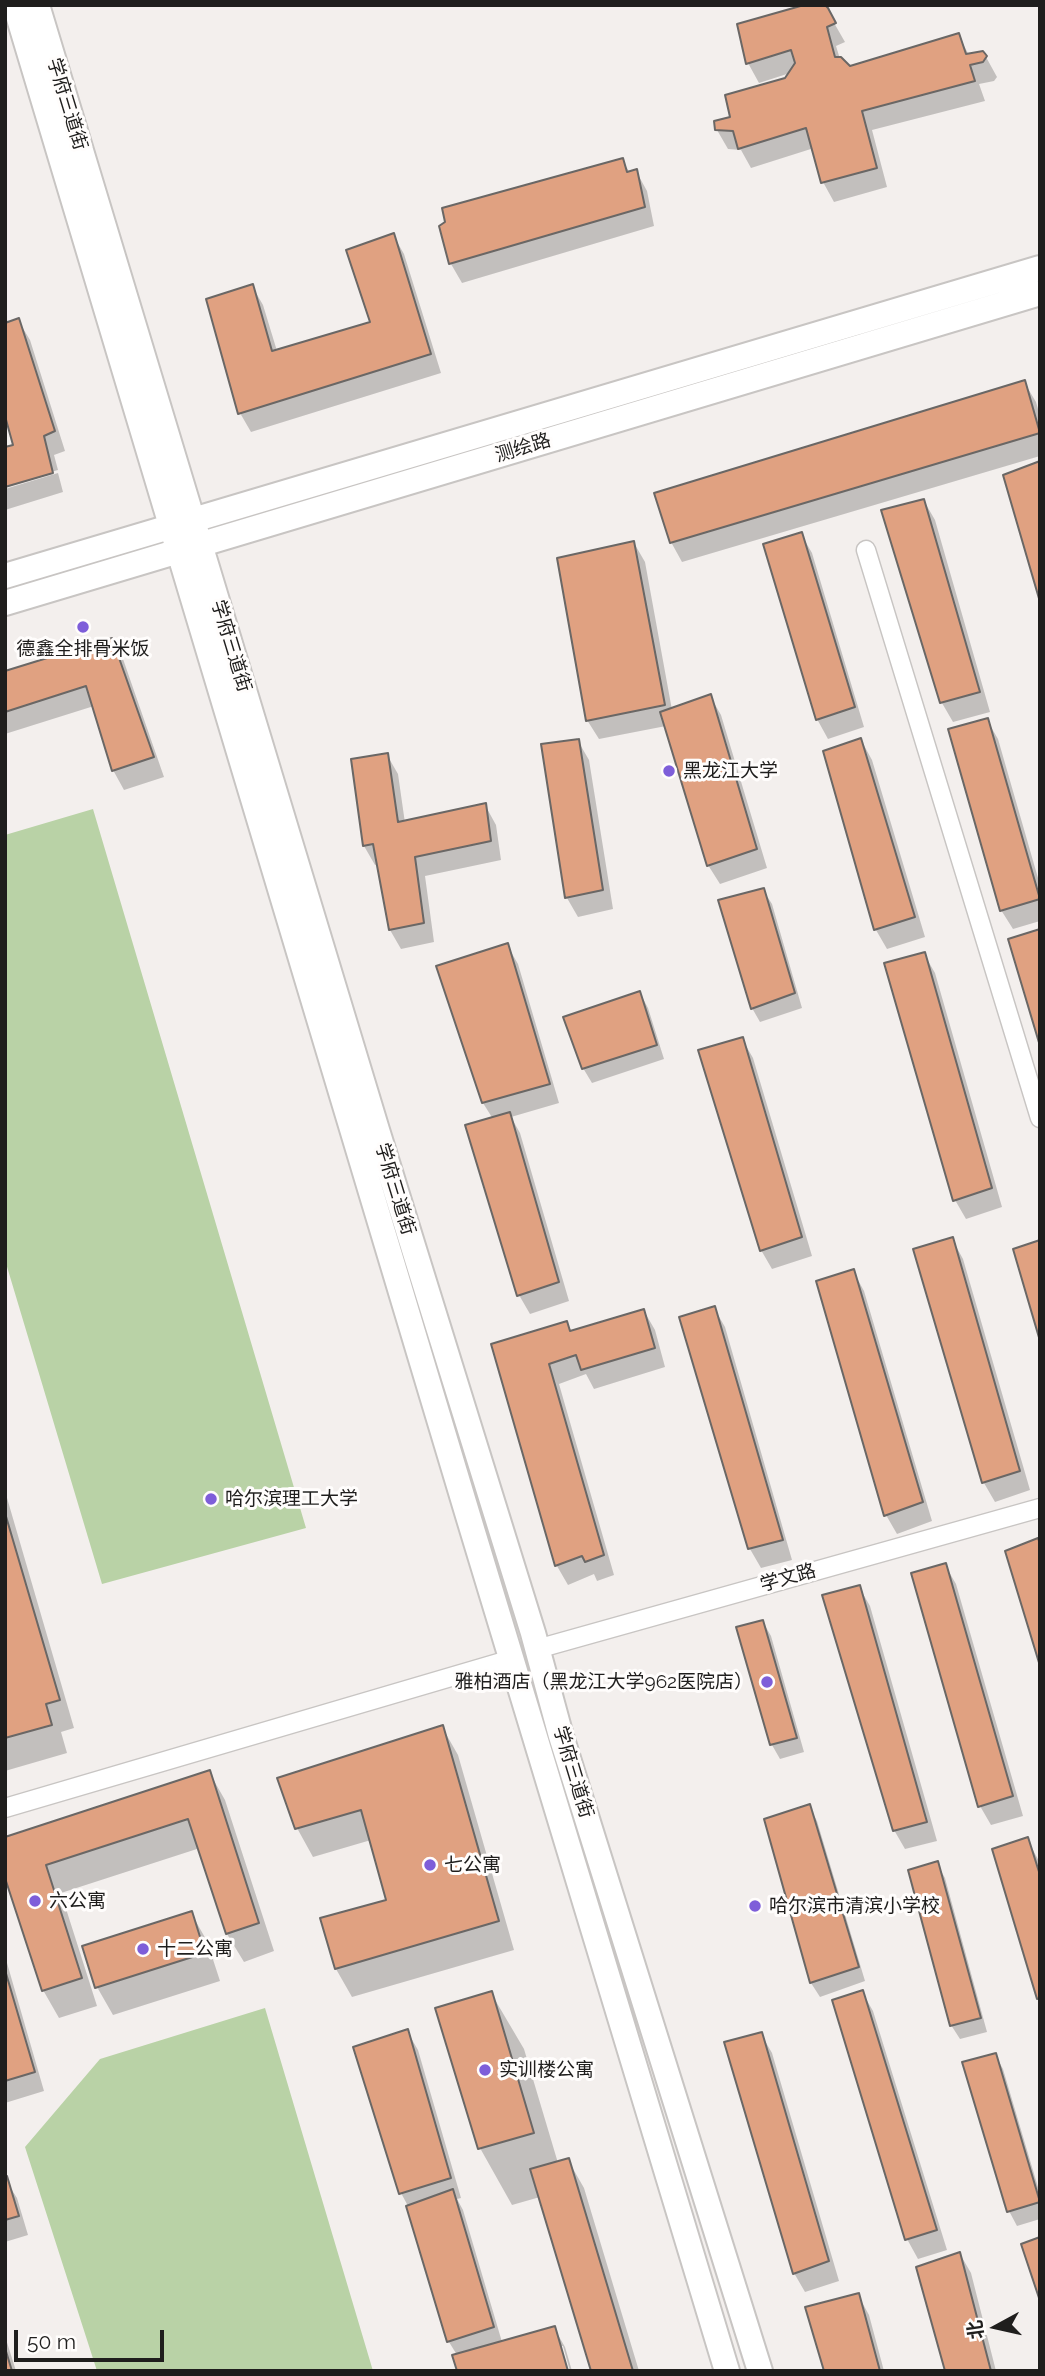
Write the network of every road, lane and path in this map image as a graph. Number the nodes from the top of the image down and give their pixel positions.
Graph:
1 (15, 5) edge
2 (37, 5) edge
3 (1040, 268) edge
4 (1040, 293) edge
5 (186, 536) junction
6 (866, 550) dead end
7 (5, 576) edge
8 (5, 603) edge
9 (1040, 1118) edge
10 (1040, 1507) edge
11 (537, 1649) junction
12 (512, 1659) junction
13 (5, 1808) edge
14 (727, 2371) edge
15 (760, 2371) edge

1 - 5 main road, 学府三道街
2 - 5 main road, 学府三道街
3 - 5 main road, 测绘路
4 - 5 main road, 测绘路
5 - 7 main road, 测绘路
5 - 8 main road, 测绘路
5 - 11 main road, 学府三道街
5 - 12 main road, 学府三道街
6 - 9 street
10 - 11 street, 学文路
11 - 15 main road, 学府三道街
12 - 13 street
12 - 14 main road, 学府三道街

